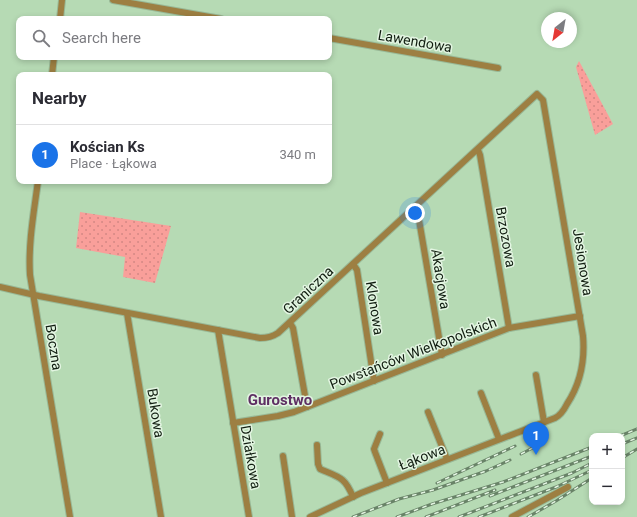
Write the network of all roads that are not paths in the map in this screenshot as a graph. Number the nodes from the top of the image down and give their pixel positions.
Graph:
1 (62, 0) edge
2 (113, 0) edge
3 (60, 16) edge
4 (204, 16) edge
5 (332, 39) edge
6 (54, 60) edge
7 (498, 68) dead end
8 (52, 72) edge
9 (538, 94) joint
10 (478, 150) junction
11 (38, 184) edge
12 (414, 208) junction
13 (353, 264) junction
14 (0, 287) edge
15 (33, 295) junction
16 (127, 313) junction
17 (580, 316) junction
18 (290, 323) junction
19 (510, 328) junction
20 (218, 330) junction
21 (442, 354) junction
22 (536, 375) dead end
23 (374, 381) junction
24 (481, 393) dead end
25 (307, 407) junction
26 (428, 412) dead end
27 (544, 422) junction
28 (233, 423) junction
29 (380, 434) dead end
30 (499, 439) junction
31 (317, 445) dead end
32 (283, 456) dead end
33 (447, 460) junction
34 (387, 483) junction
35 (568, 487) dead end
36 (353, 497) junction
37 (70, 517) edge
38 (161, 517) edge
39 (249, 517) edge
40 (292, 517) edge
41 (310, 517) edge
42 (512, 517) edge

1 - 3 street
2 - 4 street
5 - 7 street, Lawendowa
6 - 8 street
9 - 10 street, Graniczna
9 - 17 street, Jesionowa
10 - 12 street, Graniczna
10 - 19 street, Brzozowa
11 - 15 street, Boczna
12 - 13 street, Graniczna
12 - 21 street, Akacjowa
13 - 18 street, Graniczna
13 - 23 street, Klonowa
14 - 15 street, Graniczna
15 - 16 street, Graniczna
15 - 37 street, Boczna
16 - 20 street, Graniczna
16 - 38 street, Bukowa
17 - 19 street, Powstańców Wielkopolskich
17 - 27 street, Jesionowa
18 - 20 street, Graniczna
18 - 25 street
19 - 21 street, Powstańców Wielkopolskich
20 - 28 street, Działkowa
21 - 23 street, Powstańców Wielkopolskich
22 - 27 street
23 - 25 street, Powstańców Wielkopolskich
24 - 30 street
25 - 28 street, Powstańców Wielkopolskich
26 - 33 street
27 - 30 street, Łąkowa
28 - 39 street, Działkowa
29 - 34 street
30 - 33 street, Łąkowa
31 - 36 street
32 - 40 street
33 - 34 street, Łąkowa
34 - 36 street, Łąkowa
35 - 42 street
36 - 41 street, Łąkowa

